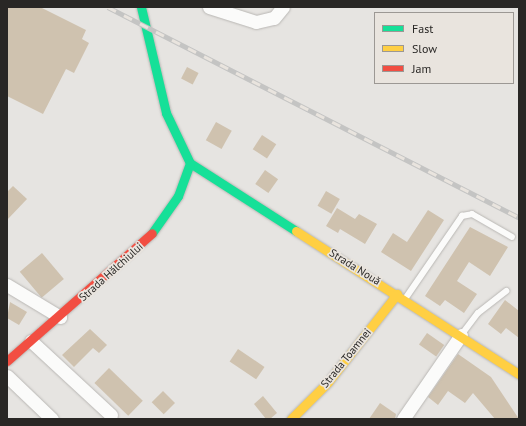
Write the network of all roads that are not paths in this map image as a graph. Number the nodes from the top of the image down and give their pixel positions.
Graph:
1 (141, 7) edge
2 (209, 7) edge
3 (283, 7) edge
4 (190, 163) junction
5 (512, 237) dead end
6 (7, 285) edge
7 (506, 290) dead end
8 (401, 297) junction
9 (60, 317) junction
10 (461, 335) junction
11 (30, 341) junction
12 (7, 361) edge
13 (519, 374) edge
14 (7, 376) edge
15 (112, 415) dead end
16 (52, 419) edge
17 (291, 419) edge
18 (403, 419) edge

1 - 4 main road
2 - 3 street
4 - 8 main road, Strada Nouă
4 - 9 main road, Strada Hălchiului
5 - 8 lane
6 - 9 street
7 - 10 lane
8 - 10 main road, Strada Nouă
8 - 17 main road, Strada Toamnei
9 - 11 main road, Strada Hălchiului
10 - 13 main road, Strada Nouă
10 - 18 street
11 - 12 main road, Strada Hălchiului
11 - 15 street
14 - 16 street

